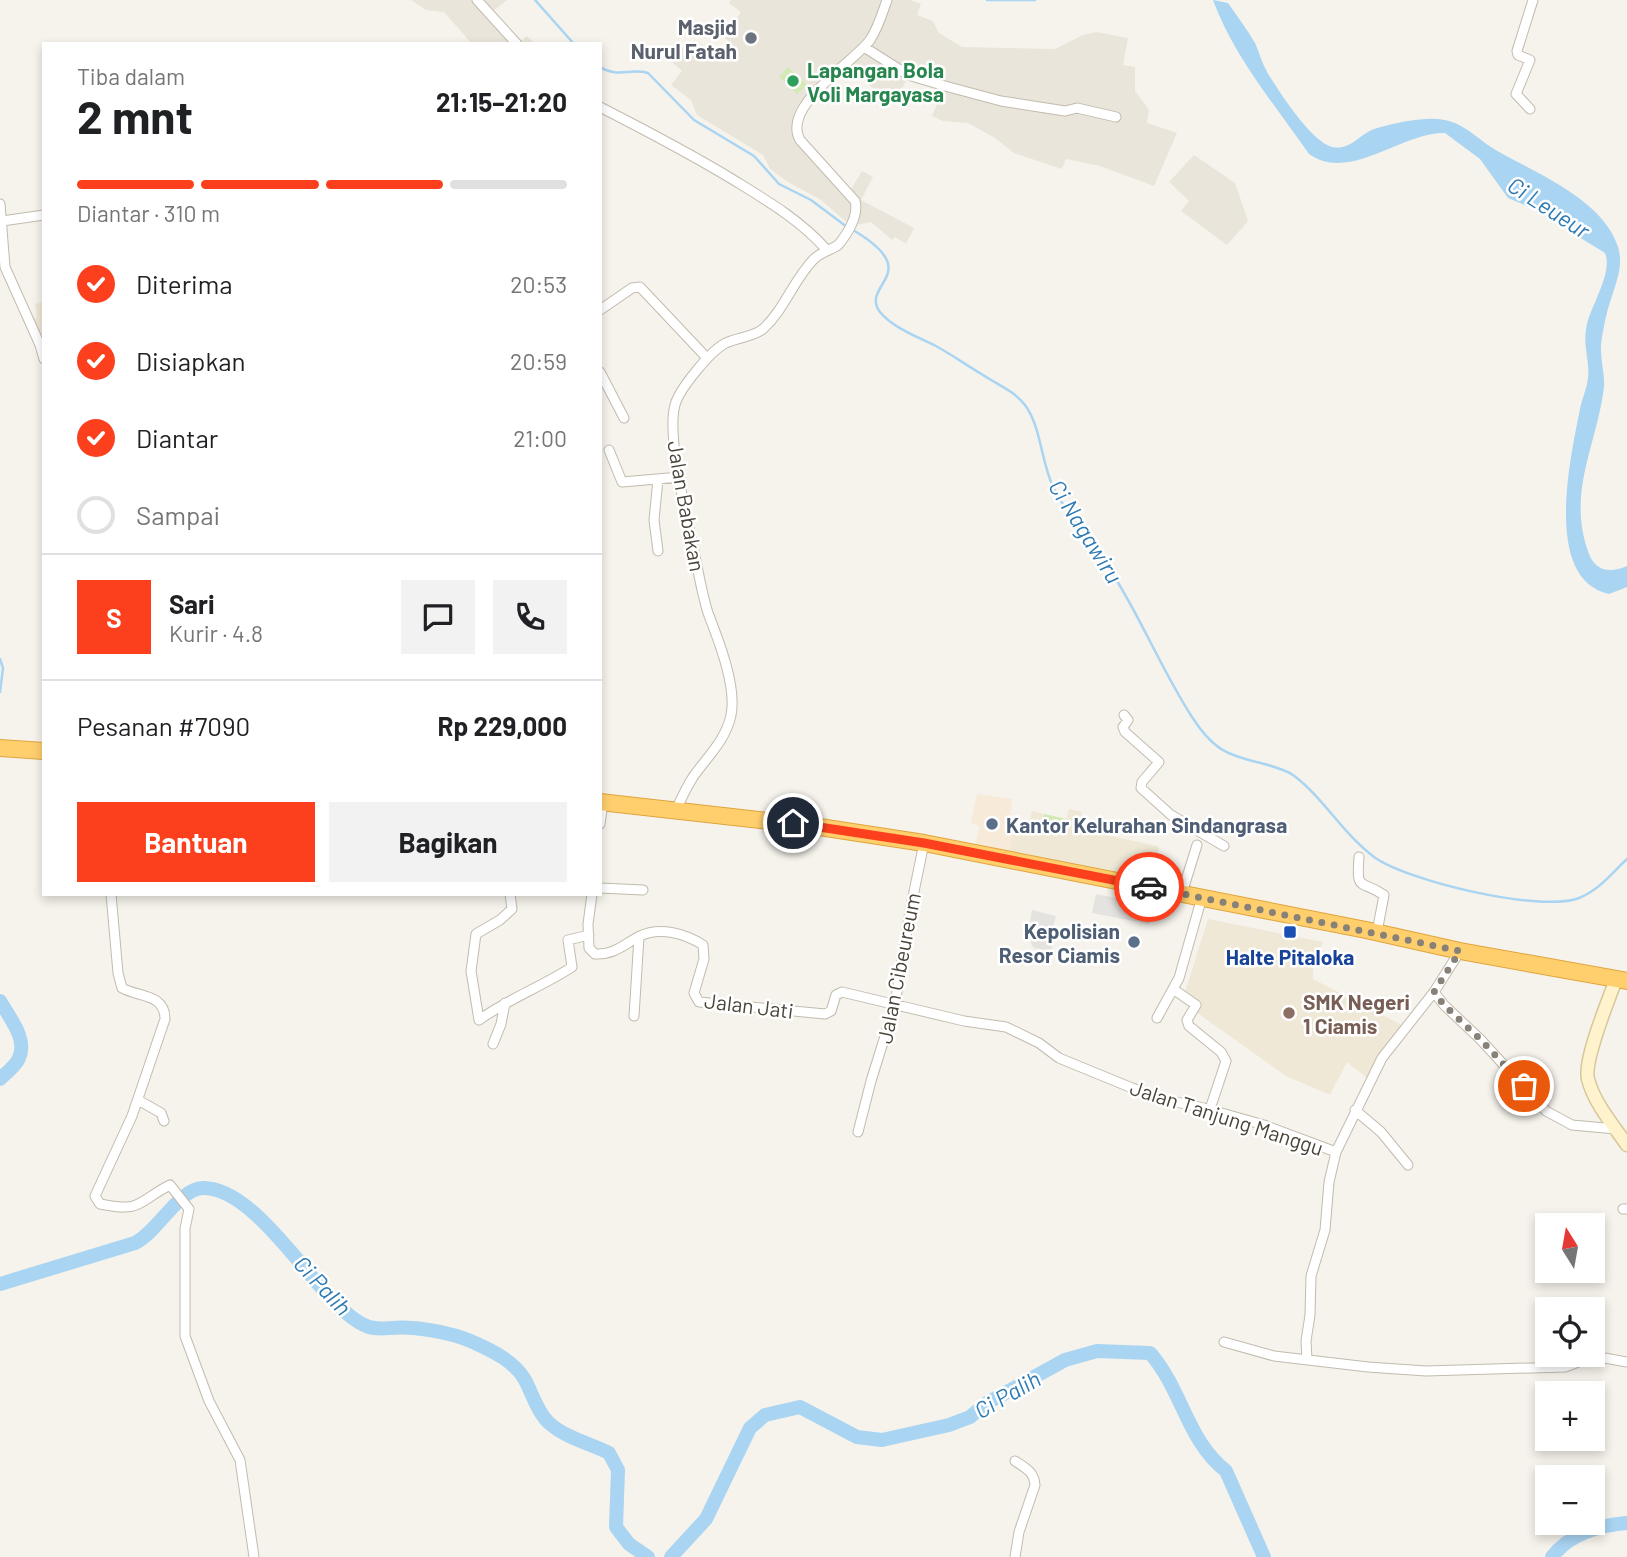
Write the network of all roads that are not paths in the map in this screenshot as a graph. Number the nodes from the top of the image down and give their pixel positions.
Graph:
1 (477, 0) edge
2 (887, 0) edge
3 (1533, 0) edge
4 (515, 42) edge
5 (864, 47) junction
6 (602, 108) edge
7 (1530, 109) dead end
8 (1116, 117) dead end
9 (0, 204) edge
10 (42, 215) edge
11 (2, 221) junction
12 (826, 249) junction
13 (602, 309) edge
14 (42, 344) edge
15 (707, 358) junction
16 (602, 377) edge
17 (624, 418) dead end
18 (609, 450) dead end
19 (680, 477) junction
20 (658, 479) junction
21 (658, 551) dead end
22 (1124, 715) dead end
23 (0, 748) edge
24 (42, 751) edge
25 (602, 802) edge
26 (676, 810) junction
27 (924, 843) junction
28 (1197, 845) dead end
29 (1224, 846) dead end
30 (1359, 857) dead end
31 (602, 888) edge
32 (643, 890) dead end
33 (1182, 893) junction
34 (111, 896) edge
35 (510, 896) edge
36 (592, 896) edge
37 (1202, 897) junction
38 (1377, 932) junction
39 (589, 935) junction
40 (639, 937) junction
41 (1460, 951) junction
42 (1621, 980) edge
43 (1173, 989) junction
44 (1434, 992) junction
45 (505, 1003) junction
46 (895, 1004) junction
47 (634, 1016) dead end
48 (1157, 1018) dead end
49 (493, 1044) dead end
50 (138, 1100) junction
51 (1210, 1109) junction
52 (1355, 1110) junction
53 (164, 1121) dead end
54 (1616, 1129) junction
55 (858, 1132) dead end
56 (1627, 1145) edge
57 (1336, 1152) junction
58 (1408, 1165) dead end
59 (1224, 1342) dead end
60 (1307, 1359) junction
61 (1627, 1362) edge
62 (1015, 1461) dead end
63 (254, 1557) edge
64 (1015, 1557) edge

1 - 4 street
2 - 5 street
3 - 7 street
5 - 8 street
5 - 12 street, Jalan Babakan
6 - 12 street
9 - 11 street
10 - 11 street
11 - 14 street
12 - 15 street, Jalan Babakan
13 - 15 street
15 - 19 street, Jalan Babakan
16 - 17 street
18 - 20 street
19 - 20 street
19 - 26 street, Jalan Babakan
20 - 21 street
22 - 29 street
23 - 24 highway
25 - 26 highway
26 - 27 highway
27 - 33 highway
27 - 46 street, Jalan Cibeureum
28 - 33 street
30 - 38 street
31 - 32 street
33 - 37 highway
34 - 50 street
35 - 45 street
36 - 39 street
37 - 38 highway
37 - 43 street
38 - 41 highway
39 - 40 street, Jalan Jati
39 - 45 street
40 - 46 street, Jalan Jati
40 - 47 street
41 - 42 highway
41 - 44 street, Jalan Tanjung Manggu
42 - 54 street
43 - 48 street
43 - 51 street
44 - 52 street, Jalan Tanjung Manggu
44 - 54 street
45 - 49 street
46 - 51 street, Jalan Tanjung Manggu
46 - 55 street, Jalan Cibeureum
50 - 53 street
50 - 63 street
51 - 57 street, Jalan Tanjung Manggu
52 - 57 street, Jalan Tanjung Manggu
52 - 58 street
54 - 56 street
57 - 60 street
59 - 60 street
60 - 61 street
62 - 64 street

